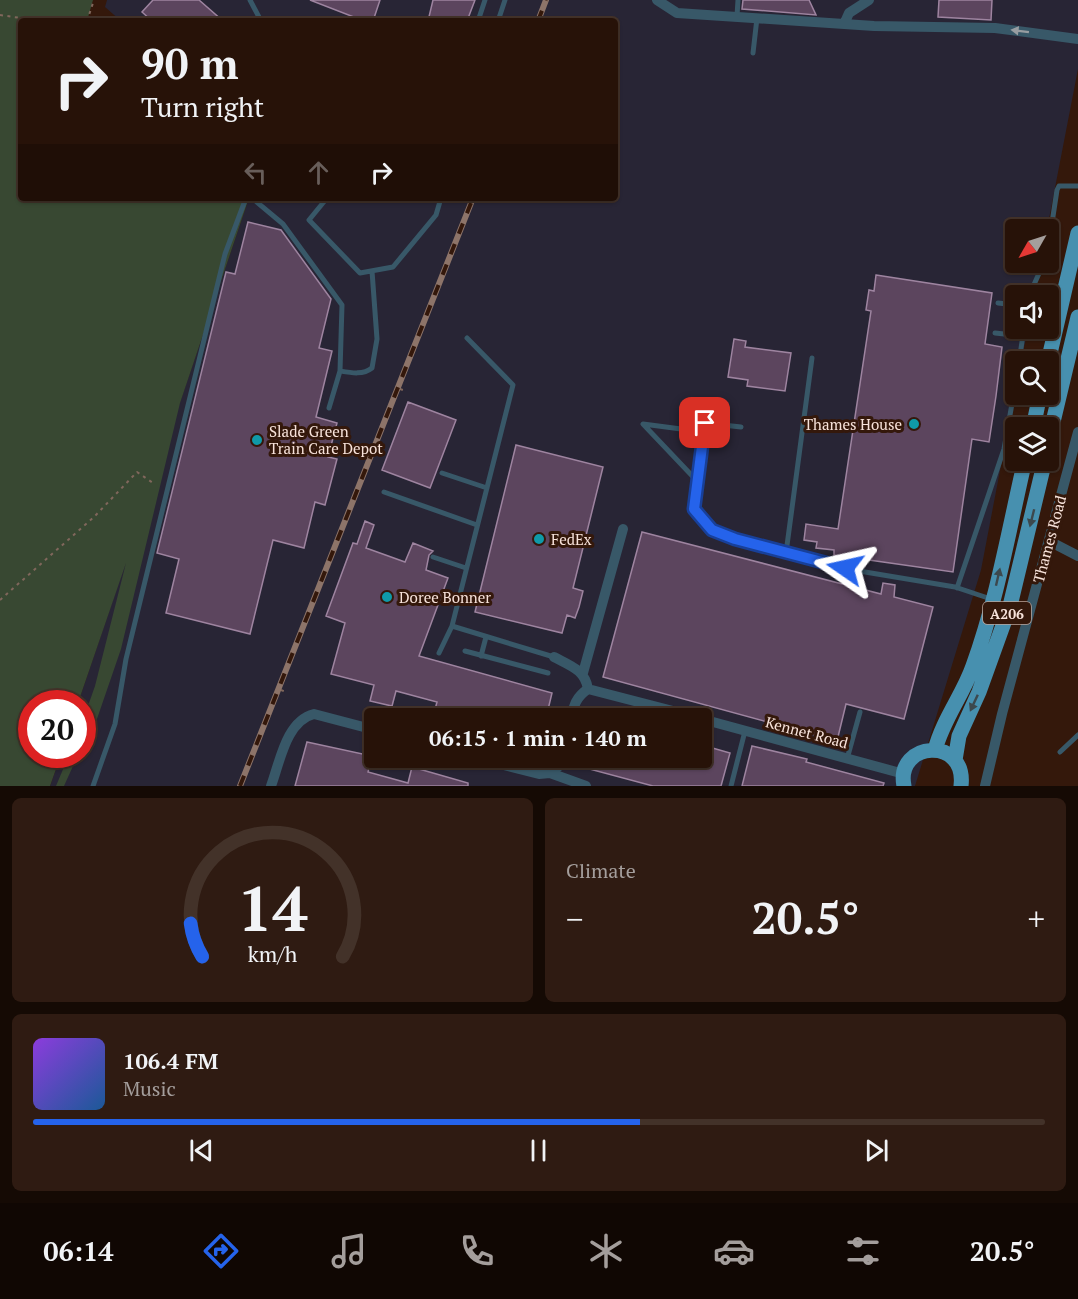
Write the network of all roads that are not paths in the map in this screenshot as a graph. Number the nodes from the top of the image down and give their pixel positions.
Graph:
1 (250, 0) edge
2 (485, 0) edge
3 (505, 0) edge
4 (657, 0) edge
5 (738, 0) edge
6 (868, 0) edge
7 (737, 16) junction
8 (259, 18) edge
9 (479, 18) edge
10 (499, 18) edge
11 (757, 18) junction
12 (845, 22) junction
13 (1078, 39) edge
14 (753, 53) dead end
15 (1078, 186) edge
16 (245, 201) edge
17 (256, 201) edge
18 (325, 201) edge
19 (440, 201) edge
20 (1053, 219) edge
21 (1078, 233) edge
22 (372, 271) junction
23 (998, 303) dead end
24 (1005, 304) edge
25 (1078, 317) edge
26 (995, 333) dead end
27 (1005, 334) edge
28 (467, 338) dead end
29 (1051, 351) edge
30 (812, 358) dead end
31 (340, 371) junction
32 (1012, 405) edge
33 (329, 408) dead end
34 (1054, 417) edge
35 (741, 427) dead end
36 (704, 432) junction
37 (1078, 432) edge
38 (1022, 471) edge
39 (1042, 471) edge
40 (442, 473) dead end
41 (698, 482) junction
42 (487, 488) junction
43 (384, 492) dead end
44 (477, 525) junction
45 (623, 529) dead end
46 (1049, 541) junction
47 (786, 553) junction
48 (1078, 556) edge
49 (434, 557) dead end
50 (466, 568) junction
51 (957, 588) junction
52 (993, 600) junction
53 (452, 626) junction
54 (486, 637) junction
55 (465, 651) dead end
56 (439, 653) dead end
57 (481, 656) junction
58 (554, 657) joint
59 (548, 673) dead end
60 (583, 673) junction
61 (588, 689) junction
62 (573, 708) edge
63 (660, 708) edge
64 (860, 712) dead end
65 (712, 722) edge
66 (364, 727) edge
67 (745, 731) junction
68 (1078, 735) edge
69 (936, 750) junction
70 (1060, 752) dead end
71 (847, 759) junction
72 (955, 760) junction
73 (516, 768) edge
74 (556, 768) edge
75 (550, 773) junction
76 (904, 780) edge
77 (93, 786) edge
78 (271, 786) edge
79 (586, 786) edge
80 (731, 786) edge
81 (960, 786) edge
82 (985, 786) edge

1 - 8 lane
2 - 9 lane
3 - 10 lane
4 - 7 street
5 - 7 lane
6 - 12 street
7 - 11 street
11 - 12 street
11 - 14 lane
13 -> 12 street
15 - 20 lane
16 - 77 lane
17 - 31 lane
18 - 22 lane
19 - 22 lane
21 - 29 main road
22 - 31 lane
23 - 24 lane
25 - 34 main road
26 - 27 lane
28 - 42 lane
30 - 47 lane
31 - 33 lane
32 - 51 lane
35 - 36 lane
36 - 41 lane
36 - 41 lane
37 - 46 street, Thames Road
52 -> 38 main road, A206
39 -> 72 main road, Thames Road / A206
40 - 42 lane
41 - 47 lane
42 - 44 lane
43 - 44 lane
44 - 50 lane
45 - 60 street
46 - 48 street
46 - 82 street, Thames Road
47 - 51 lane
49 - 50 lane
50 - 53 lane
51 - 52 lane
52 - 69 main road, A206
53 - 54 lane
53 - 56 lane
54 - 57 lane
54 - 58 lane
55 - 57 lane
57 - 59 lane
58 - 60 street
60 - 61 street
61 - 62 street
61 - 63 street, Kennet Road
64 - 71 lane
65 - 67 street, Kennet Road
66 - 78 street
67 - 71 street, Kennet Road
67 - 80 lane
68 - 70 lane
69 - 72 main road
69 - 76 main road
71 - 76 street, Kennet Road
72 - 81 main road, Thames Road / A206
73 - 75 street
74 - 75 street
75 - 79 street

